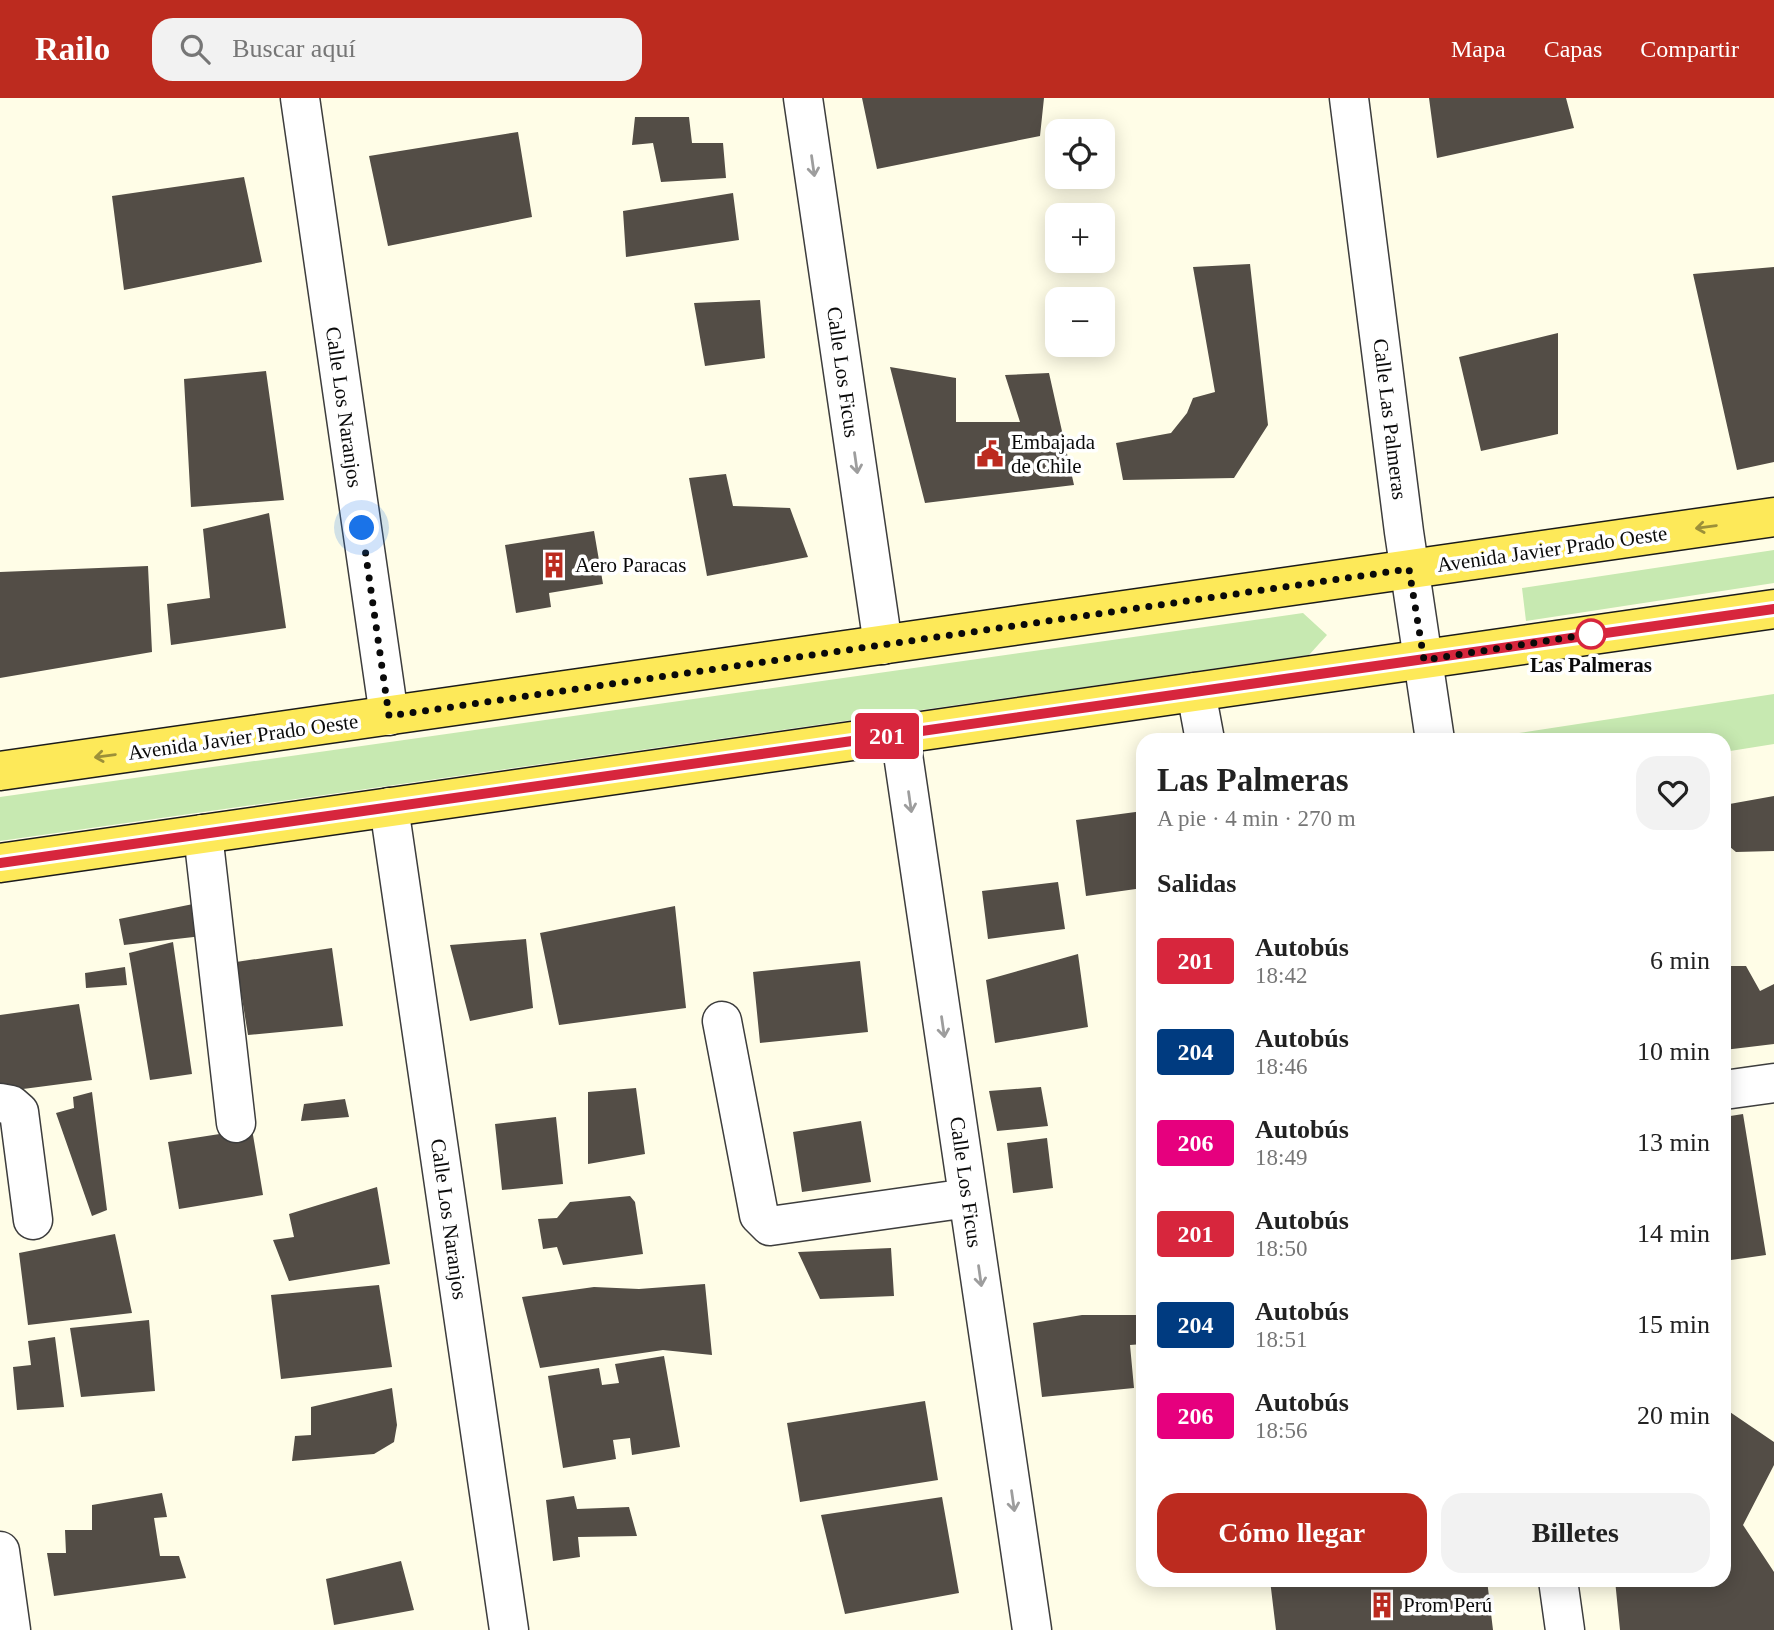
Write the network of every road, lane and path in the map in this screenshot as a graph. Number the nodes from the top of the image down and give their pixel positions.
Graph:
1 (300, 98) edge
2 (803, 98) edge
3 (1349, 98) edge
4 (1774, 517) edge
5 (1409, 569) junction
6 (1774, 609) edge
7 (883, 645) junction
8 (1424, 660) junction
9 (1196, 692) junction
10 (389, 716) junction
11 (1204, 733) edge
12 (1434, 733) edge
13 (900, 734) junction
14 (0, 771) edge
15 (389, 807) junction
16 (203, 834) junction
17 (0, 863) edge
18 (722, 1021) dead end
19 (1774, 1083) edge
20 (1731, 1089) edge
21 (0, 1103) edge
22 (236, 1123) dead end
23 (968, 1198) junction
24 (33, 1220) dead end
25 (0, 1551) edge
26 (1559, 1587) edge
27 (11, 1630) edge
28 (509, 1630) edge
29 (1032, 1630) edge
30 (1565, 1630) edge

1 - 10 street, Calle Los Naranjos
2 -> 7 street, Calle Los Ficus
3 - 5 street, Calle Las Palmeras
4 -> 5 main road, Avenida Javier Prado Oeste
5 - 7 main road, Avenida Javier Prado Oeste
5 - 8 street, Calle Las Palmeras
6 - 8 main road
7 - 10 main road, Avenida Javier Prado Oeste
8 - 9 main road
8 - 12 street, Calle Las Palmeras
9 - 11 street
9 - 13 main road
10 -> 14 main road, Avenida Javier Prado Oeste
13 - 15 main road
13 -> 23 street, Calle Los Ficus
15 - 16 main road
15 - 28 street, Calle Los Naranjos
16 - 17 main road
16 - 22 street
18 - 23 street
19 - 20 street
21 - 24 street
23 -> 29 street, Calle Los Ficus
25 - 27 street
26 - 30 street

